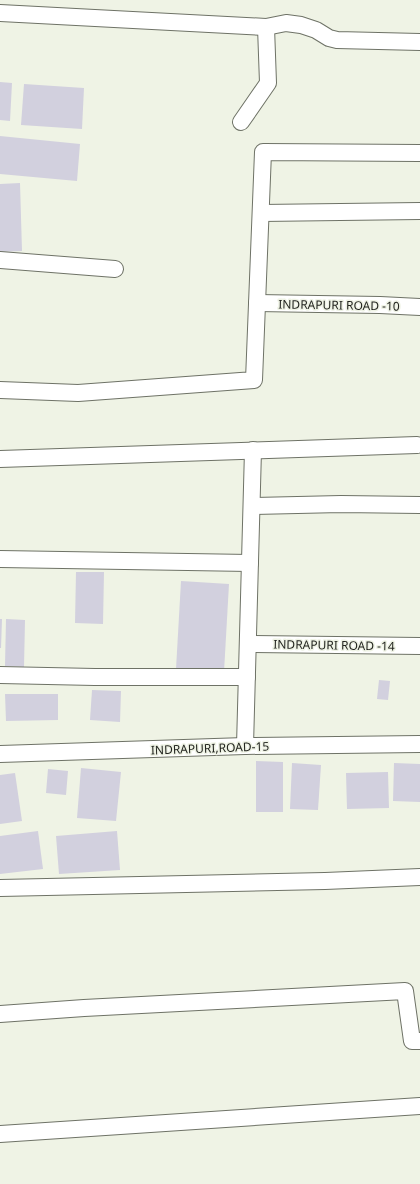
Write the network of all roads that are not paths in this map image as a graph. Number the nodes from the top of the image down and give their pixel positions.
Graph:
1 (0, 13) edge
2 (266, 27) junction
3 (420, 42) edge
4 (241, 122) dead end
5 (420, 153) edge
6 (420, 211) edge
7 (260, 213) junction
8 (0, 260) edge
9 (115, 268) dead end
10 (257, 304) junction
11 (420, 308) edge
12 (0, 390) edge
13 (417, 445) dead end
14 (253, 450) junction
15 (0, 459) edge
16 (420, 505) edge
17 (252, 506) junction
18 (0, 558) edge
19 (250, 563) junction
20 (248, 644) junction
21 (420, 646) edge
22 (0, 675) edge
23 (247, 677) junction
24 (420, 744) edge
25 (245, 746) junction
26 (0, 754) edge
27 (420, 877) edge
28 (0, 888) edge
29 (0, 1014) edge
30 (420, 1040) edge
31 (420, 1106) edge
32 (0, 1134) edge

1 - 2 street
2 - 3 street
2 - 4 street
5 - 7 street
6 - 7 street
7 - 10 street
8 - 9 street
10 - 11 street, INDRAPURI ROAD -10
10 - 12 street
13 - 14 street
14 - 15 street
14 - 17 street
16 - 17 street
17 - 19 street
18 - 19 street
19 - 20 street
20 - 21 street, INDRAPURI ROAD -14
20 - 23 street
22 - 23 street
23 - 25 street
24 - 25 street, INDRAPURI,ROAD-15
25 - 26 street, INDRAPURI,ROAD-15
27 - 28 street
29 - 30 street
31 - 32 street

